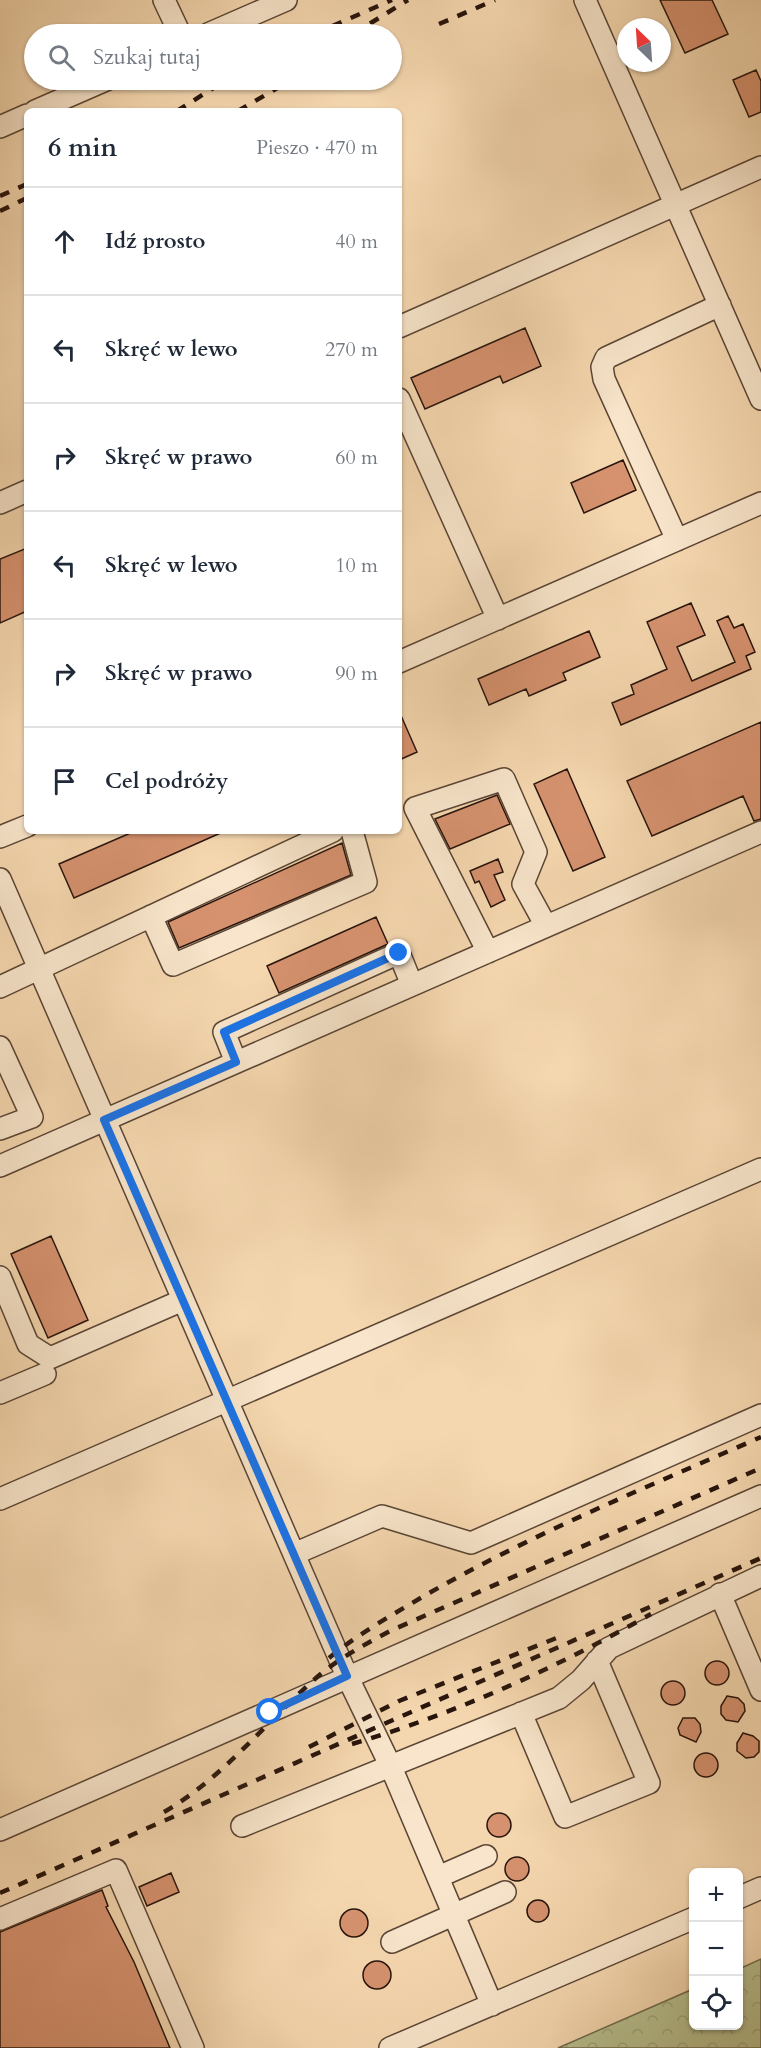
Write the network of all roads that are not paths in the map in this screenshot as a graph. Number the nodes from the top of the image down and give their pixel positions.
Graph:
1 (164, 0) edge
2 (585, 0) edge
3 (279, 2) edge
4 (175, 24) edge
5 (230, 24) edge
6 (83, 90) edge
7 (42, 108) edge
8 (24, 116) edge
9 (0, 127) edge
10 (761, 167) edge
11 (676, 204) junction
12 (720, 304) junction
13 (402, 326) edge
14 (761, 399) edge
15 (402, 406) edge
16 (24, 492) edge
17 (0, 503) edge
18 (761, 503) edge
19 (677, 540) junction
20 (498, 619) junction
21 (402, 661) edge
22 (24, 827) edge
23 (761, 832) edge
24 (327, 834) edge
25 (353, 834) edge
26 (0, 837) edge
27 (0, 879) edge
28 (151, 916) junction
29 (546, 927) junction
30 (488, 952) junction
31 (37, 969) junction
32 (411, 985) junction
33 (0, 987) edge
34 (0, 1047) edge
35 (236, 1062) junction
36 (104, 1120) junction
37 (0, 1129) edge
38 (2, 1158) edge
39 (761, 1169) edge
40 (0, 1277) edge
41 (183, 1300) junction
42 (45, 1374) dead end
43 (0, 1394) edge
44 (226, 1400) junction
45 (761, 1414) edge
46 (761, 1496) edge
47 (0, 1499) edge
48 (294, 1554) junction
49 (761, 1576) edge
50 (720, 1594) junction
51 (597, 1661) junction
52 (347, 1676) junction
53 (761, 1690) edge
54 (521, 1713) junction
55 (391, 1767) junction
56 (242, 1826) dead end
57 (0, 1830) edge
58 (486, 1856) dead end
59 (438, 1877) junction
60 (761, 1888) edge
61 (505, 1892) dead end
62 (743, 1896) edge
63 (454, 1916) junction
64 (0, 1919) edge
65 (689, 1919) edge
66 (392, 1942) dead end
67 (492, 2005) junction
68 (193, 2048) edge
69 (390, 2048) edge

1 - 4 lane
2 - 11 lane
3 - 5 lane
6 - 7 lane
8 - 9 lane
10 - 11 lane
11 - 12 lane
11 - 13 lane
12 - 14 lane
12 - 19 lane
15 - 20 lane
16 - 17 lane
18 - 19 lane
19 - 20 lane
20 - 21 lane
22 - 26 lane
23 - 29 lane
24 - 28 lane
25 - 28 lane
27 - 31 lane
28 - 31 lane
29 - 30 lane
29 - 30 lane
30 - 32 lane
31 - 33 lane
31 - 36 lane
32 - 35 lane
32 - 35 lane
34 - 37 lane
35 - 36 lane
36 - 38 lane
36 - 41 lane
39 - 44 lane
40 - 41 lane
41 - 44 lane
42 - 43 lane
44 - 47 lane
44 - 48 lane
45 - 48 lane
46 - 52 lane
48 - 52 lane
49 - 50 lane
50 - 51 lane
50 - 53 lane
51 - 54 lane
51 - 54 lane
52 - 55 lane
52 - 57 lane
54 - 55 lane
55 - 56 lane
55 - 59 lane
58 - 59 lane
59 - 63 lane
60 - 62 lane
61 - 63 lane
63 - 66 lane
63 - 67 lane
64 - 68 lane
65 - 67 lane
67 - 69 lane

